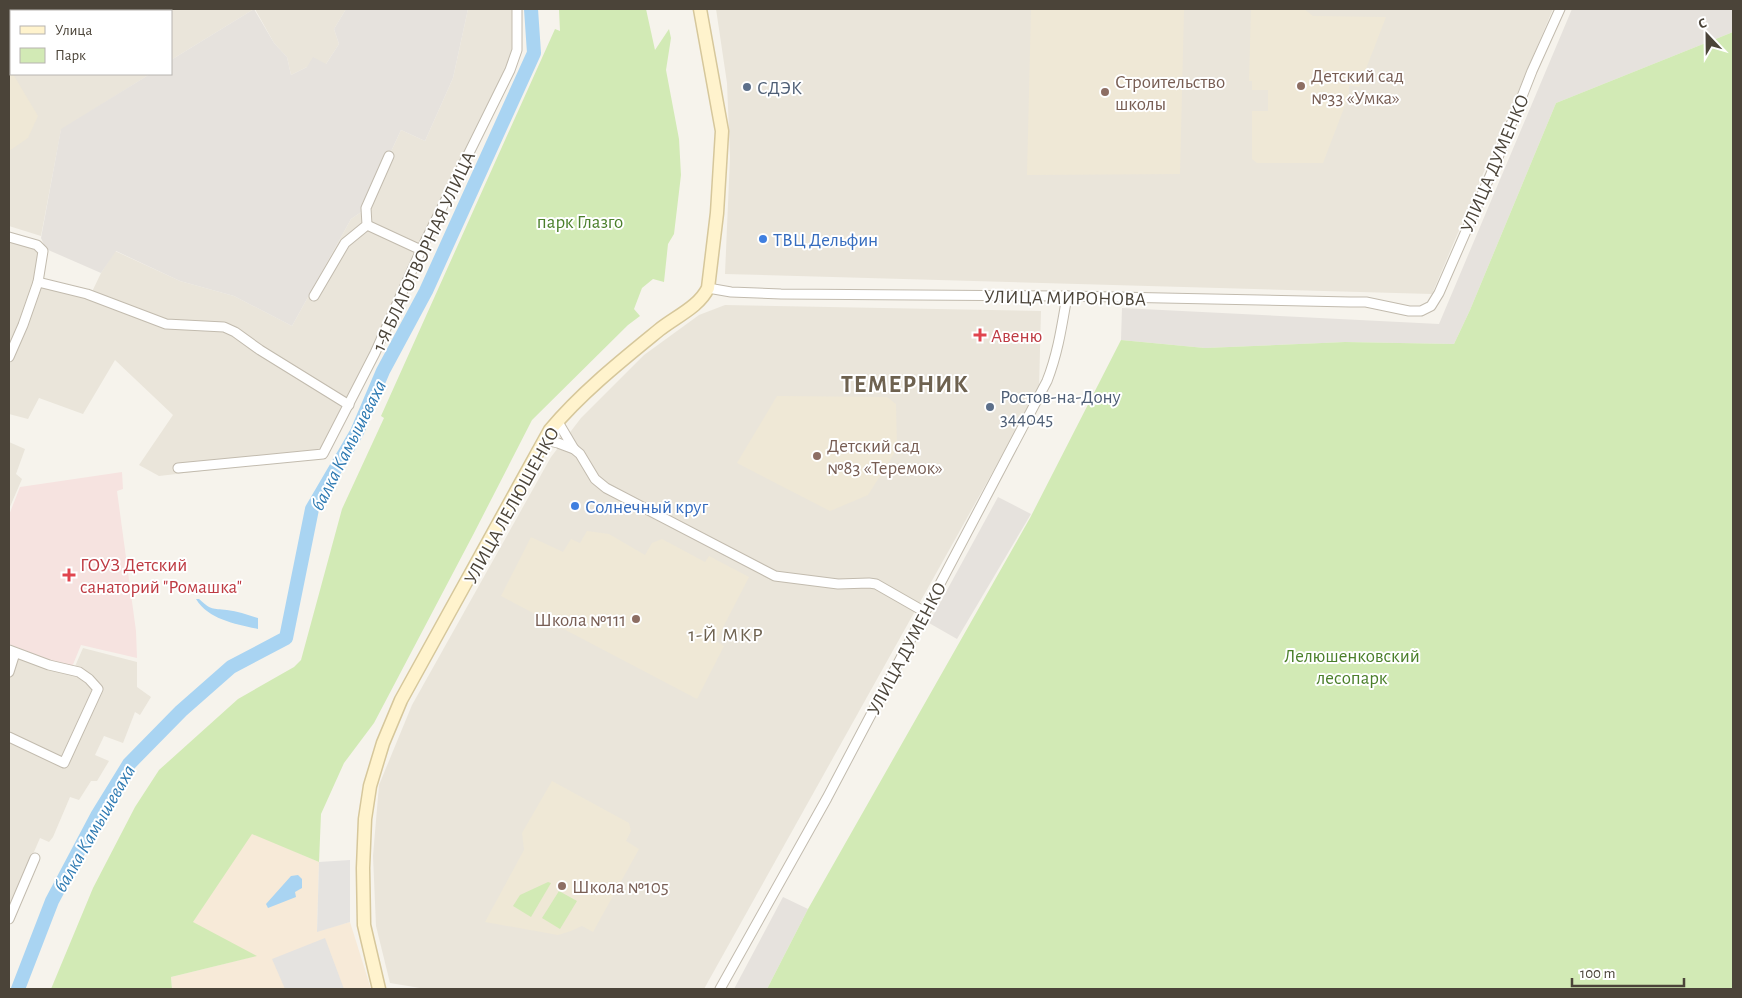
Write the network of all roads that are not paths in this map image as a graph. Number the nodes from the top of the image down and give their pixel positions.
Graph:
1 (516, 9) edge
2 (700, 9) edge
3 (1560, 9) edge
4 (390, 156) dead end
5 (367, 225) junction
6 (9, 237) edge
7 (421, 250) junction
8 (38, 282) junction
9 (708, 288) junction
10 (314, 296) dead end
11 (1066, 296) junction
12 (1421, 311) joint
13 (9, 356) edge
14 (348, 405) junction
15 (558, 422) junction
16 (544, 440) junction
17 (574, 450) junction
18 (178, 468) dead end
19 (925, 612) junction
20 (12, 652) edge
21 (9, 672) edge
22 (9, 737) edge
23 (34, 858) dead end
24 (9, 919) edge
25 (379, 989) edge
26 (720, 989) edge

1 - 7 street, 1-Я БЛАГОТВОРНАЯ УЛИЦА
2 - 9 street
3 - 12 street, УЛИЦА ДУМЕНКО
4 - 5 street
5 - 7 street
5 - 10 street
6 - 8 street
7 - 14 street, 1-Я БЛАГОТВОРНАЯ УЛИЦА
8 - 13 street
8 - 14 street
9 - 11 street, УЛИЦА МИРОНОВА
9 - 15 street, УЛИЦА ЛЕЛЮШЕНКО
11 - 12 street, УЛИЦА МИРОНОВА
11 - 19 street, УЛИЦА ДУМЕНКО
14 - 18 street, 1-Я БЛАГОТВОРНАЯ УЛИЦА
15 - 16 street, УЛИЦА ЛЕЛЮШЕНКО
15 - 17 street
16 - 17 street
16 - 25 street, УЛИЦА ЛЕЛЮШЕНКО
17 - 19 street
19 - 26 street, УЛИЦА ДУМЕНКО
20 - 21 street
20 - 22 street
23 - 24 street

